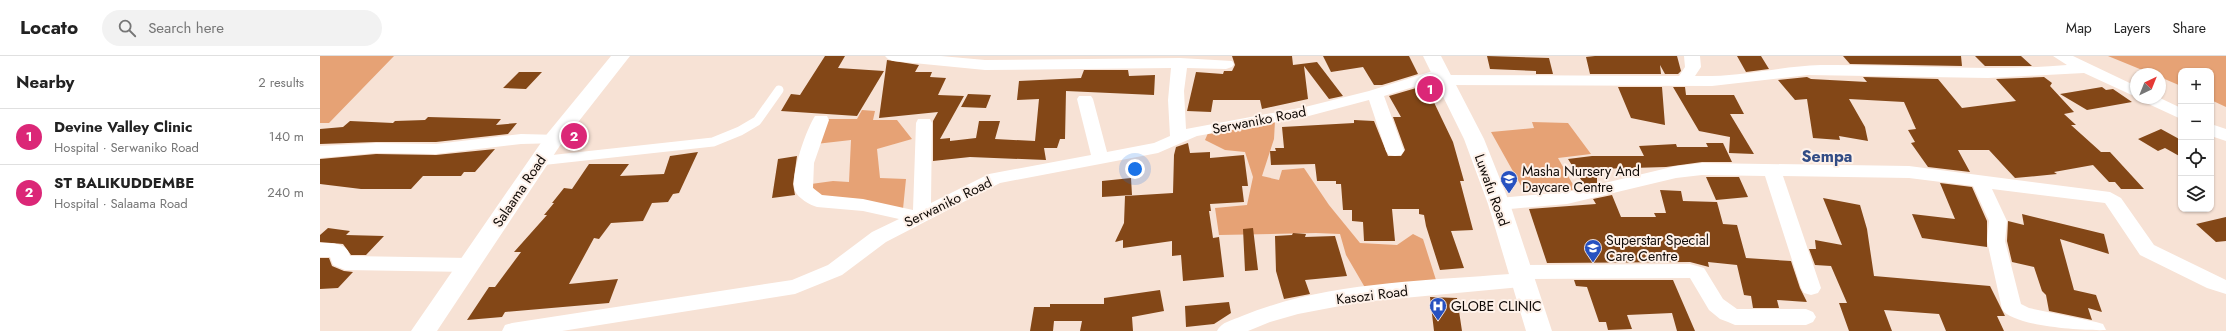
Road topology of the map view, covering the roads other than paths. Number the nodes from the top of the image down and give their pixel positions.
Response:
1 (621, 56) edge
2 (893, 56) edge
3 (1692, 56) edge
4 (2061, 56) edge
5 (1180, 63) junction
6 (1226, 64) dead end
7 (2087, 68) junction
8 (1438, 70) edge
9 (1685, 79) junction
10 (2130, 89) edge
11 (779, 90) dead end
12 (1375, 94) junction
13 (1086, 99) dead end
14 (2160, 104) edge
15 (2178, 113) edge
16 (821, 120) dead end
17 (924, 123) dead end
18 (2214, 130) edge
19 (2226, 136) edge
20 (1179, 138) junction
21 (554, 139) junction
22 (1395, 151) dead end
23 (320, 152) edge
24 (1100, 157) junction
25 (539, 160) junction
26 (1772, 170) junction
27 (1979, 180) junction
28 (1499, 204) junction
29 (919, 216) junction
30 (320, 250) edge
31 (468, 265) junction
32 (1520, 276) junction
33 (2226, 287) edge
34 (1811, 288) dead end
35 (1806, 317) dead end
36 (2096, 330) edge
37 (424, 331) edge
38 (512, 331) edge
39 (1227, 331) edge
40 (1539, 331) edge

1 - 21 main road, Salaama Road
2 - 5 street
3 - 9 street
4 - 7 street
5 - 6 street
5 - 20 street
7 - 9 street, Serwaniko Road
7 - 10 street
8 - 9 street, Serwaniko Road
8 - 12 street, Serwaniko Road
8 - 28 main road, Luwafu Road
11 - 25 lane
12 - 20 street, Serwaniko Road
12 - 22 street
13 - 24 street
14 - 15 street
16 - 29 street
17 - 29 street
18 - 19 street
20 - 24 street, Serwaniko Road
21 - 23 street
21 - 25 main road, Salaama Road
24 - 29 street, Serwaniko Road
25 - 31 main road, Salaama Road
26 - 27 street
26 - 28 street
26 - 34 street
27 - 33 street
27 - 36 street
28 - 32 main road, Luwafu Road
29 - 38 street, Serwaniko Road
30 - 31 street
31 - 37 main road, Salaama Road
32 - 35 street, Kasozi Road
32 - 39 street, Kasozi Road
32 - 40 main road, Luwafu Road

